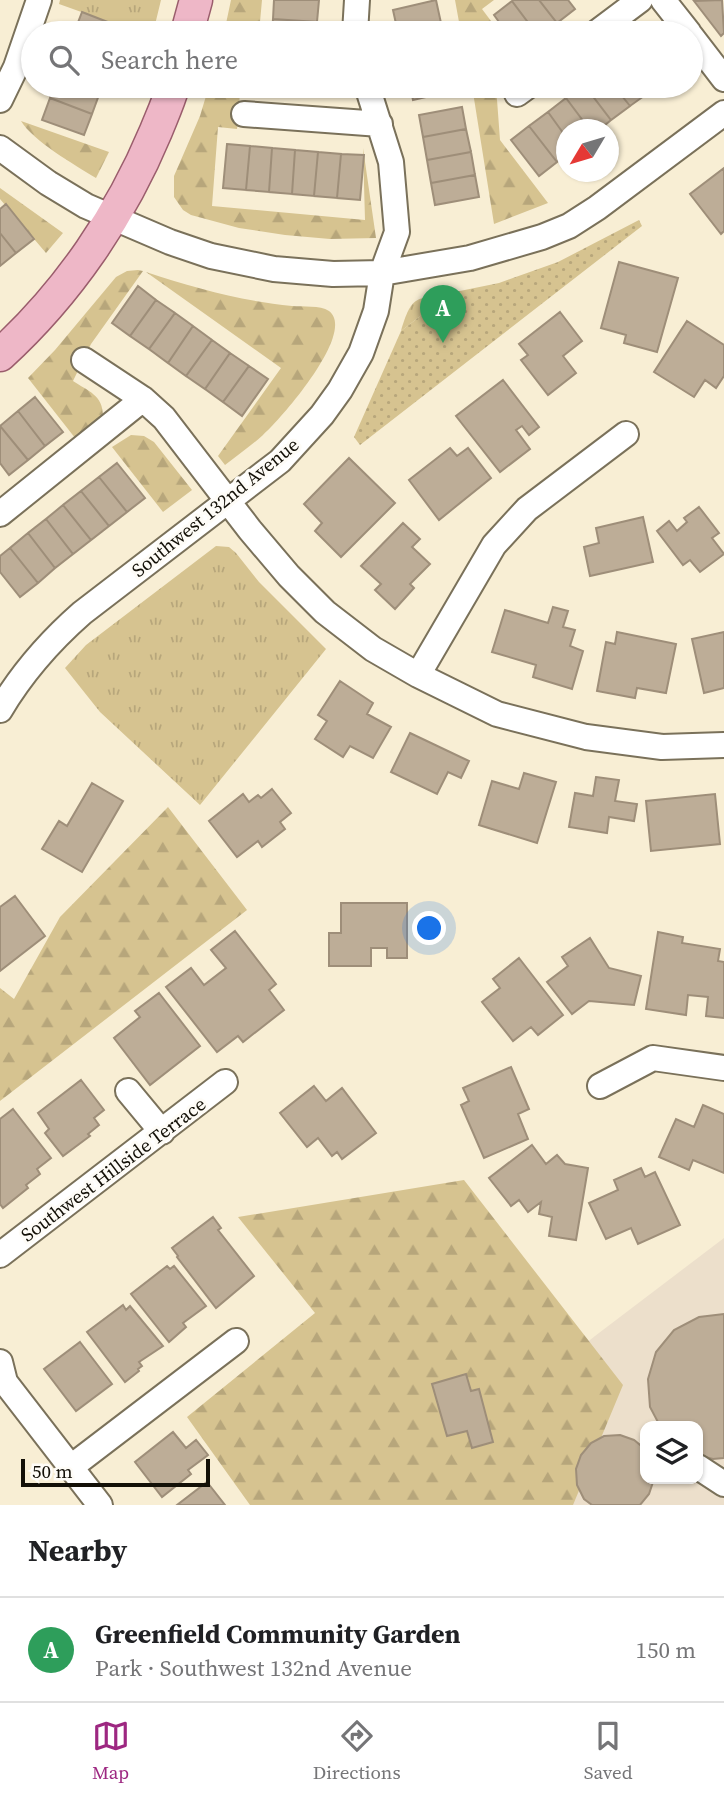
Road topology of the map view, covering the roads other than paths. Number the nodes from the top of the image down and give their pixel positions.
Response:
1 (39, 0) edge
2 (196, 0) edge
3 (358, 0) edge
4 (640, 0) edge
5 (663, 0) edge
6 (32, 21) edge
7 (190, 21) edge
8 (356, 21) edge
9 (612, 21) edge
10 (679, 21) edge
11 (21, 52) edge
12 (703, 52) edge
13 (724, 79) edge
14 (168, 98) edge
15 (371, 98) edge
16 (0, 100) edge
17 (724, 113) edge
18 (244, 114) dead end
19 (380, 124) junction
20 (0, 148) edge
21 (113, 217) junction
22 (382, 273) junction
23 (0, 355) edge
24 (84, 360) dead end
25 (143, 399) junction
26 (626, 434) dead end
27 (228, 501) junction
28 (0, 513) edge
29 (418, 675) junction
30 (0, 710) edge
31 (724, 745) edge
32 (724, 1068) edge
33 (225, 1082) dead end
34 (600, 1086) dead end
35 (128, 1091) dead end
36 (162, 1132) junction
37 (0, 1255) edge
38 (236, 1341) dead end
39 (0, 1362) edge
40 (71, 1467) junction
41 (703, 1470) edge
42 (724, 1484) edge
43 (100, 1505) edge

1 - 6 street
2 - 7 main road
3 - 8 street
4 - 9 street
5 - 10 street
11 - 16 street
12 - 13 street
14 - 21 main road
15 - 19 street, Southwest 132nd Avenue
17 - 22 street
18 - 19 street
19 - 22 street, Southwest 132nd Avenue
20 - 21 street
21 - 22 street
21 - 23 main road
22 - 27 street, Southwest 132nd Avenue
24 - 25 street
25 - 27 street
25 - 28 street
26 - 29 street
27 - 29 street
27 - 30 street, Southwest 132nd Avenue
29 - 31 street
32 - 34 street
33 - 36 street, Southwest Hillside Terrace
35 - 36 street
36 - 37 street, Southwest Hillside Terrace
38 - 40 street
39 - 40 street
40 - 43 street
41 - 42 street

